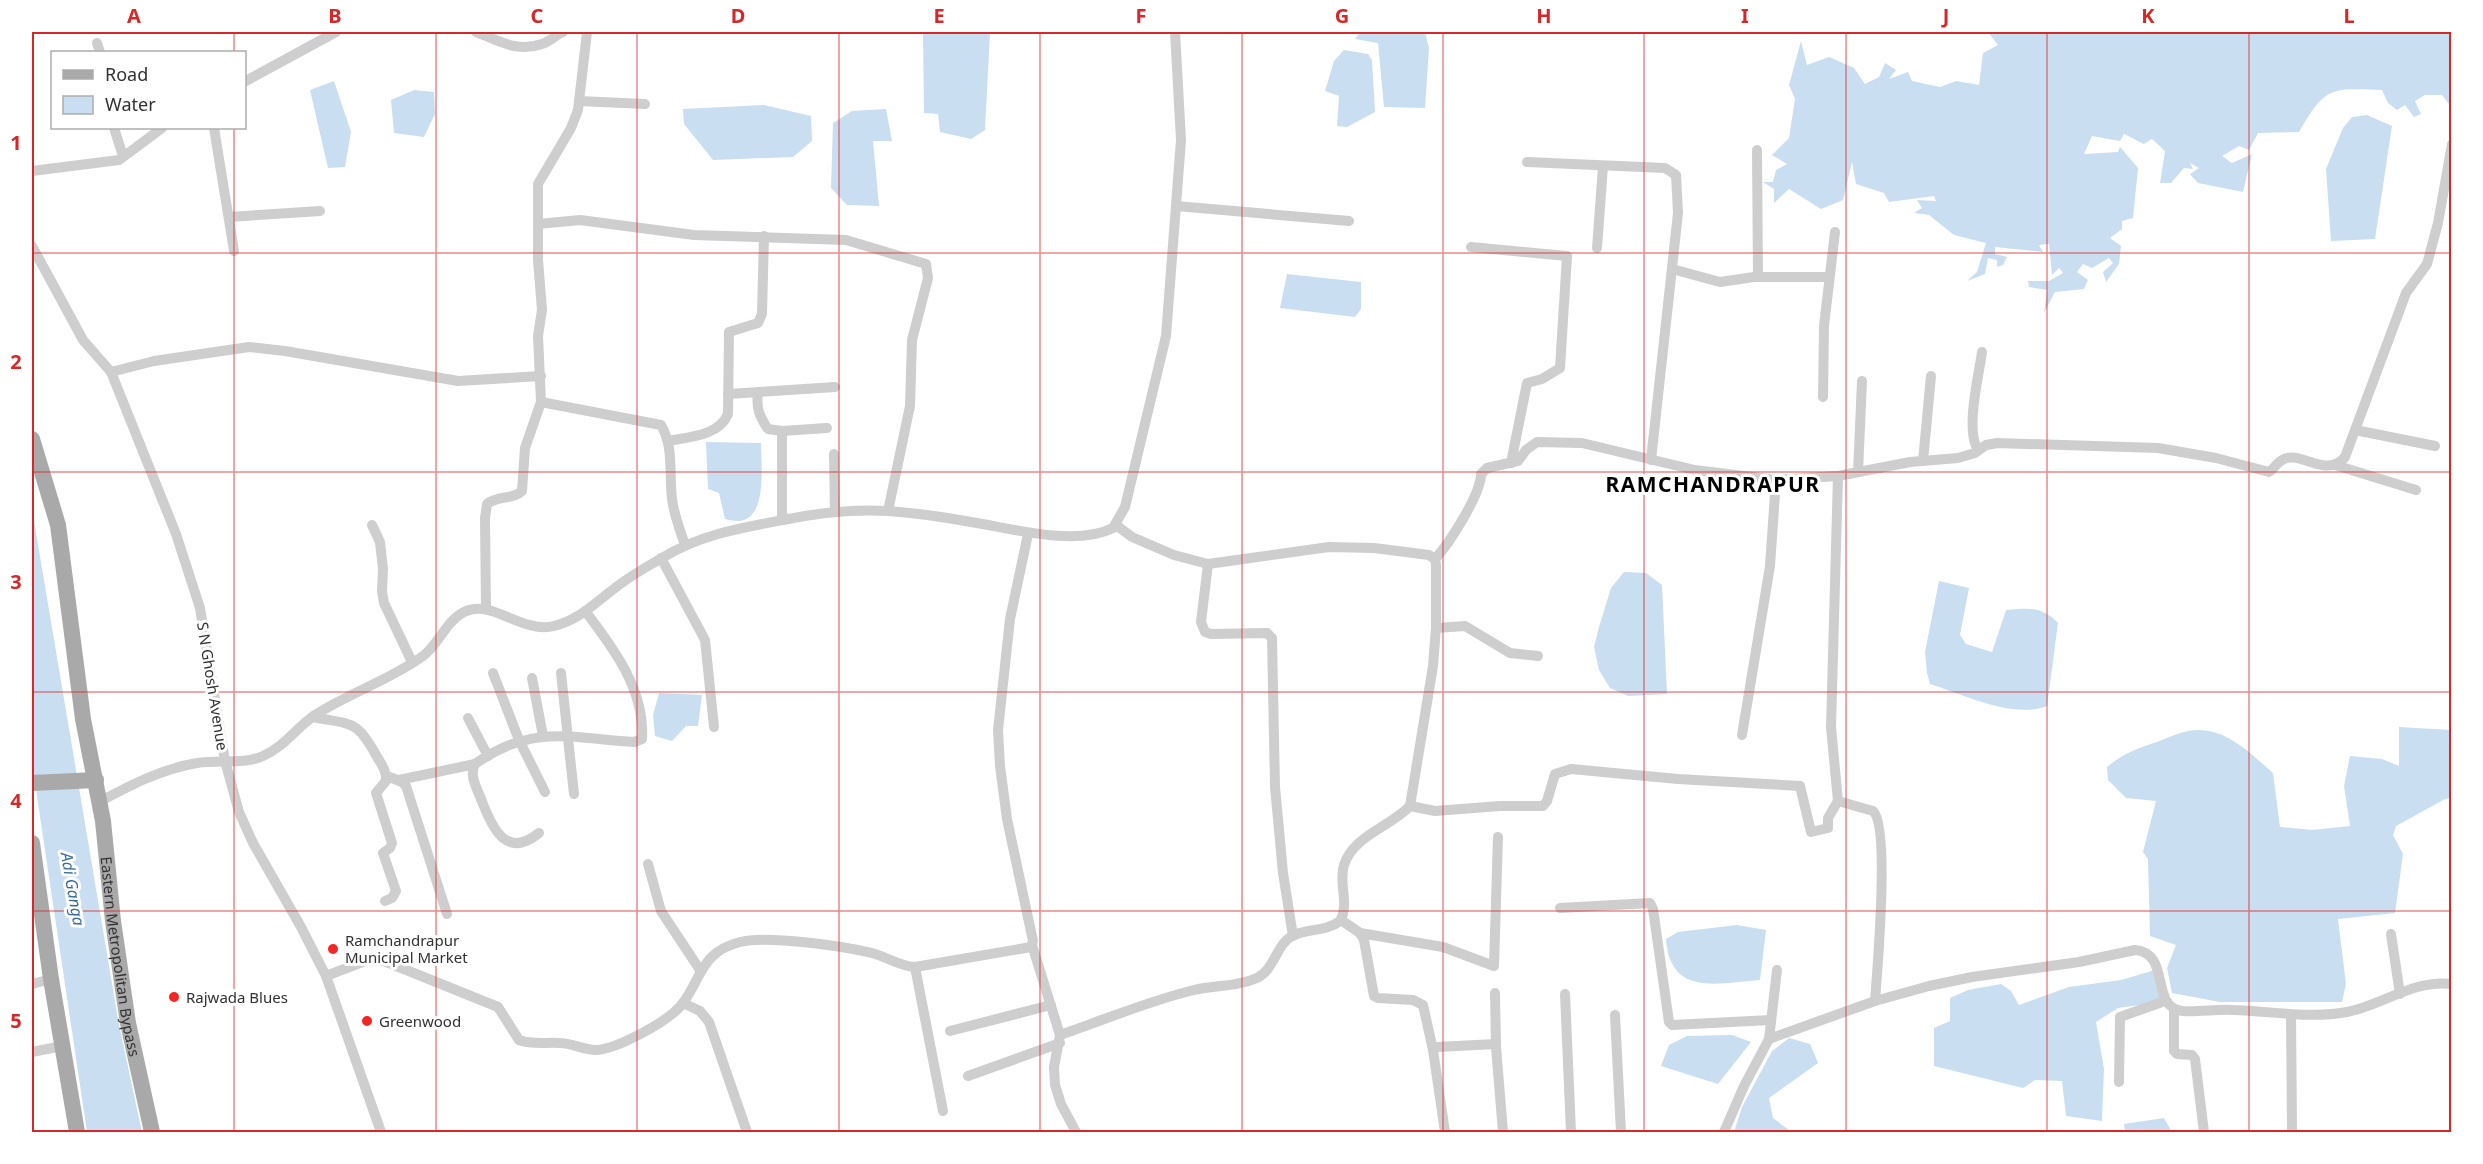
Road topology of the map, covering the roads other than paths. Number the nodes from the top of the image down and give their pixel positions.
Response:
1 (336, 32) edge
2 (476, 32) edge
3 (563, 32) edge
4 (587, 32) edge
5 (1175, 32) edge
6 (246, 81) edge
7 (579, 101) junction
8 (645, 104) dead end
9 (114, 129) edge
10 (161, 129) edge
11 (214, 129) edge
12 (2451, 144) edge
13 (1757, 150) dead end
14 (123, 156) junction
15 (1527, 162) dead end
16 (1603, 166) junction
17 (32, 171) edge
18 (1176, 206) junction
19 (320, 211) dead end
20 (229, 217) junction
21 (1349, 221) dead end
22 (538, 224) junction
23 (1835, 232) dead end
24 (764, 236) junction
25 (32, 246) edge
26 (1471, 247) dead end
27 (1597, 248) dead end
28 (234, 251) dead end
29 (1672, 269) junction
30 (1758, 277) junction
31 (1829, 277) junction
32 (1982, 352) dead end
33 (111, 372) junction
34 (541, 376) junction
35 (1931, 376) dead end
36 (1862, 381) dead end
37 (835, 387) dead end
38 (758, 392) junction
39 (728, 394) junction
40 (1823, 397) dead end
41 (541, 402) junction
42 (827, 428) dead end
43 (2355, 430) junction
44 (782, 431) junction
45 (32, 439) edge
46 (668, 441) junction
47 (2435, 446) dead end
48 (1978, 450) junction
49 (834, 454) dead end
50 (1651, 460) junction
51 (1923, 460) junction
52 (1511, 463) junction
53 (2335, 465) junction
54 (1858, 472) junction
55 (1838, 476) junction
56 (1776, 480) junction
57 (2416, 490) dead end
58 (888, 511) junction
59 (835, 512) junction
60 (783, 520) junction
61 (372, 525) dead end
62 (1116, 525) junction
63 (1028, 534) junction
64 (685, 545) junction
65 (661, 558) junction
66 (1435, 559) junction
67 (1208, 564) junction
68 (486, 609) junction
69 (586, 612) junction
70 (1437, 628) junction
71 (1538, 656) dead end
72 (412, 662) junction
73 (494, 673) dead end
74 (561, 673) dead end
75 (532, 678) dead end
76 (313, 717) junction
77 (468, 718) dead end
78 (714, 727) dead end
79 (1742, 735) dead end
80 (543, 736) junction
81 (567, 737) junction
82 (519, 740) junction
83 (488, 756) junction
84 (225, 761) junction
85 (475, 764) junction
86 (387, 776) junction
87 (96, 780) junction
88 (399, 780) junction
89 (32, 783) edge
90 (545, 792) dead end
91 (574, 794) dead end
92 (1838, 801) junction
93 (99, 802) junction
94 (1410, 807) junction
95 (539, 832) dead end
96 (1498, 837) dead end
97 (32, 843) edge
98 (648, 864) dead end
99 (385, 901) dead end
100 (1560, 908) dead end
101 (447, 914) dead end
102 (1341, 920) junction
103 (1360, 933) junction
104 (2391, 934) dead end
105 (1293, 936) junction
106 (1032, 945) junction
107 (915, 967) junction
108 (700, 970) junction
109 (1778, 970) dead end
110 (326, 976) junction
111 (51, 979) junction
112 (32, 984) edge
113 (2451, 984) edge
114 (1495, 993) dead end
115 (1566, 994) dead end
116 (2400, 994) junction
117 (1875, 1001) junction
118 (2165, 1001) junction
119 (683, 1003) junction
120 (1051, 1005) junction
121 (2174, 1009) junction
122 (1616, 1015) dead end
123 (2290, 1015) junction
124 (1771, 1020) junction
125 (950, 1031) dead end
126 (1060, 1039) junction
127 (1769, 1039) junction
128 (1496, 1044) junction
129 (62, 1046) junction
130 (1433, 1050) junction
131 (32, 1052) edge
132 (968, 1076) dead end
133 (2119, 1082) dead end
134 (943, 1111) dead end
135 (77, 1132) edge
136 (152, 1132) edge
137 (381, 1132) edge
138 (747, 1132) edge
139 (1076, 1132) edge
140 (1445, 1132) edge
141 (1503, 1132) edge
142 (1571, 1132) edge
143 (1621, 1132) edge
144 (1724, 1132) edge
145 (2204, 1132) edge
146 (2292, 1132) edge

1 - 6 street
2 - 3 street
4 - 7 street
5 - 18 street
7 - 8 street
7 - 22 street
9 - 14 street
10 - 14 street
11 - 20 street
12 - 43 street
13 - 30 street
14 - 17 street
15 - 16 street
16 - 27 street
16 - 29 street
18 - 21 street
18 - 62 street
19 - 20 street
20 - 28 street
22 - 24 street
22 - 34 street
23 - 31 street
24 - 39 street
24 - 58 street
25 - 33 street, S N Ghosh Avenue
26 - 52 street
29 - 30 street
29 - 50 street
30 - 31 street
31 - 40 street
32 - 48 street
33 - 34 street
33 - 84 street, S N Ghosh Avenue
34 - 41 street
35 - 51 street
36 - 54 street
37 - 38 street
38 - 39 street
38 - 44 street
39 - 46 street
41 - 46 street
41 - 68 street
42 - 44 street
43 - 47 street
43 - 53 street
44 - 60 street
45 - 87 main road, Eastern Metropolitan Bypass
46 - 64 street
48 - 51 street
48 - 53 street
49 - 59 street
50 - 52 street
50 - 56 street
51 - 54 street
52 - 66 street
53 - 57 street
54 - 55 street
55 - 56 street
55 - 92 street
56 - 79 street
58 - 59 street
58 - 63 street
59 - 60 street
60 - 64 street
61 - 72 street
62 - 63 street
62 - 67 street
63 - 106 street
64 - 65 street
65 - 69 street
65 - 78 street
66 - 67 street
66 - 70 street
67 - 105 street
68 - 69 street
68 - 72 street
69 - 81 street
70 - 71 street
70 - 94 street
72 - 76 street
73 - 82 street
74 - 81 street
75 - 80 street
76 - 84 street
76 - 86 street
77 - 83 street
80 - 81 street
80 - 82 street
81 - 91 street
82 - 83 street
82 - 90 street
83 - 85 street
84 - 93 street
84 - 110 street, S N Ghosh Avenue
85 - 88 street
85 - 95 street
86 - 88 street
86 - 99 street
87 - 89 main road
87 - 93 main road, Eastern Metropolitan Bypass
88 - 101 street
92 - 94 street
92 - 117 street
93 - 136 main road, Eastern Metropolitan Bypass
94 - 102 street
96 - 103 street
97 - 111 main road
98 - 108 street
100 - 124 street
102 - 103 street
102 - 105 street
103 - 130 street
104 - 116 street
105 - 126 street
106 - 107 street
106 - 120 street
107 - 108 street
107 - 134 street
108 - 119 street
109 - 124 street
110 - 119 street
110 - 137 street, S N Ghosh Avenue
111 - 112 street
111 - 129 main road
113 - 116 street
114 - 128 street
115 - 142 street
116 - 123 street
117 - 118 street
117 - 127 street
118 - 121 street
118 - 133 street
119 - 138 street
120 - 125 street
120 - 126 street
121 - 123 street
121 - 145 street
122 - 143 street
123 - 146 street
124 - 127 street
126 - 132 street
126 - 139 street
127 - 144 street
128 - 130 street
128 - 141 street
129 - 131 street
129 - 135 main road
130 - 140 street

